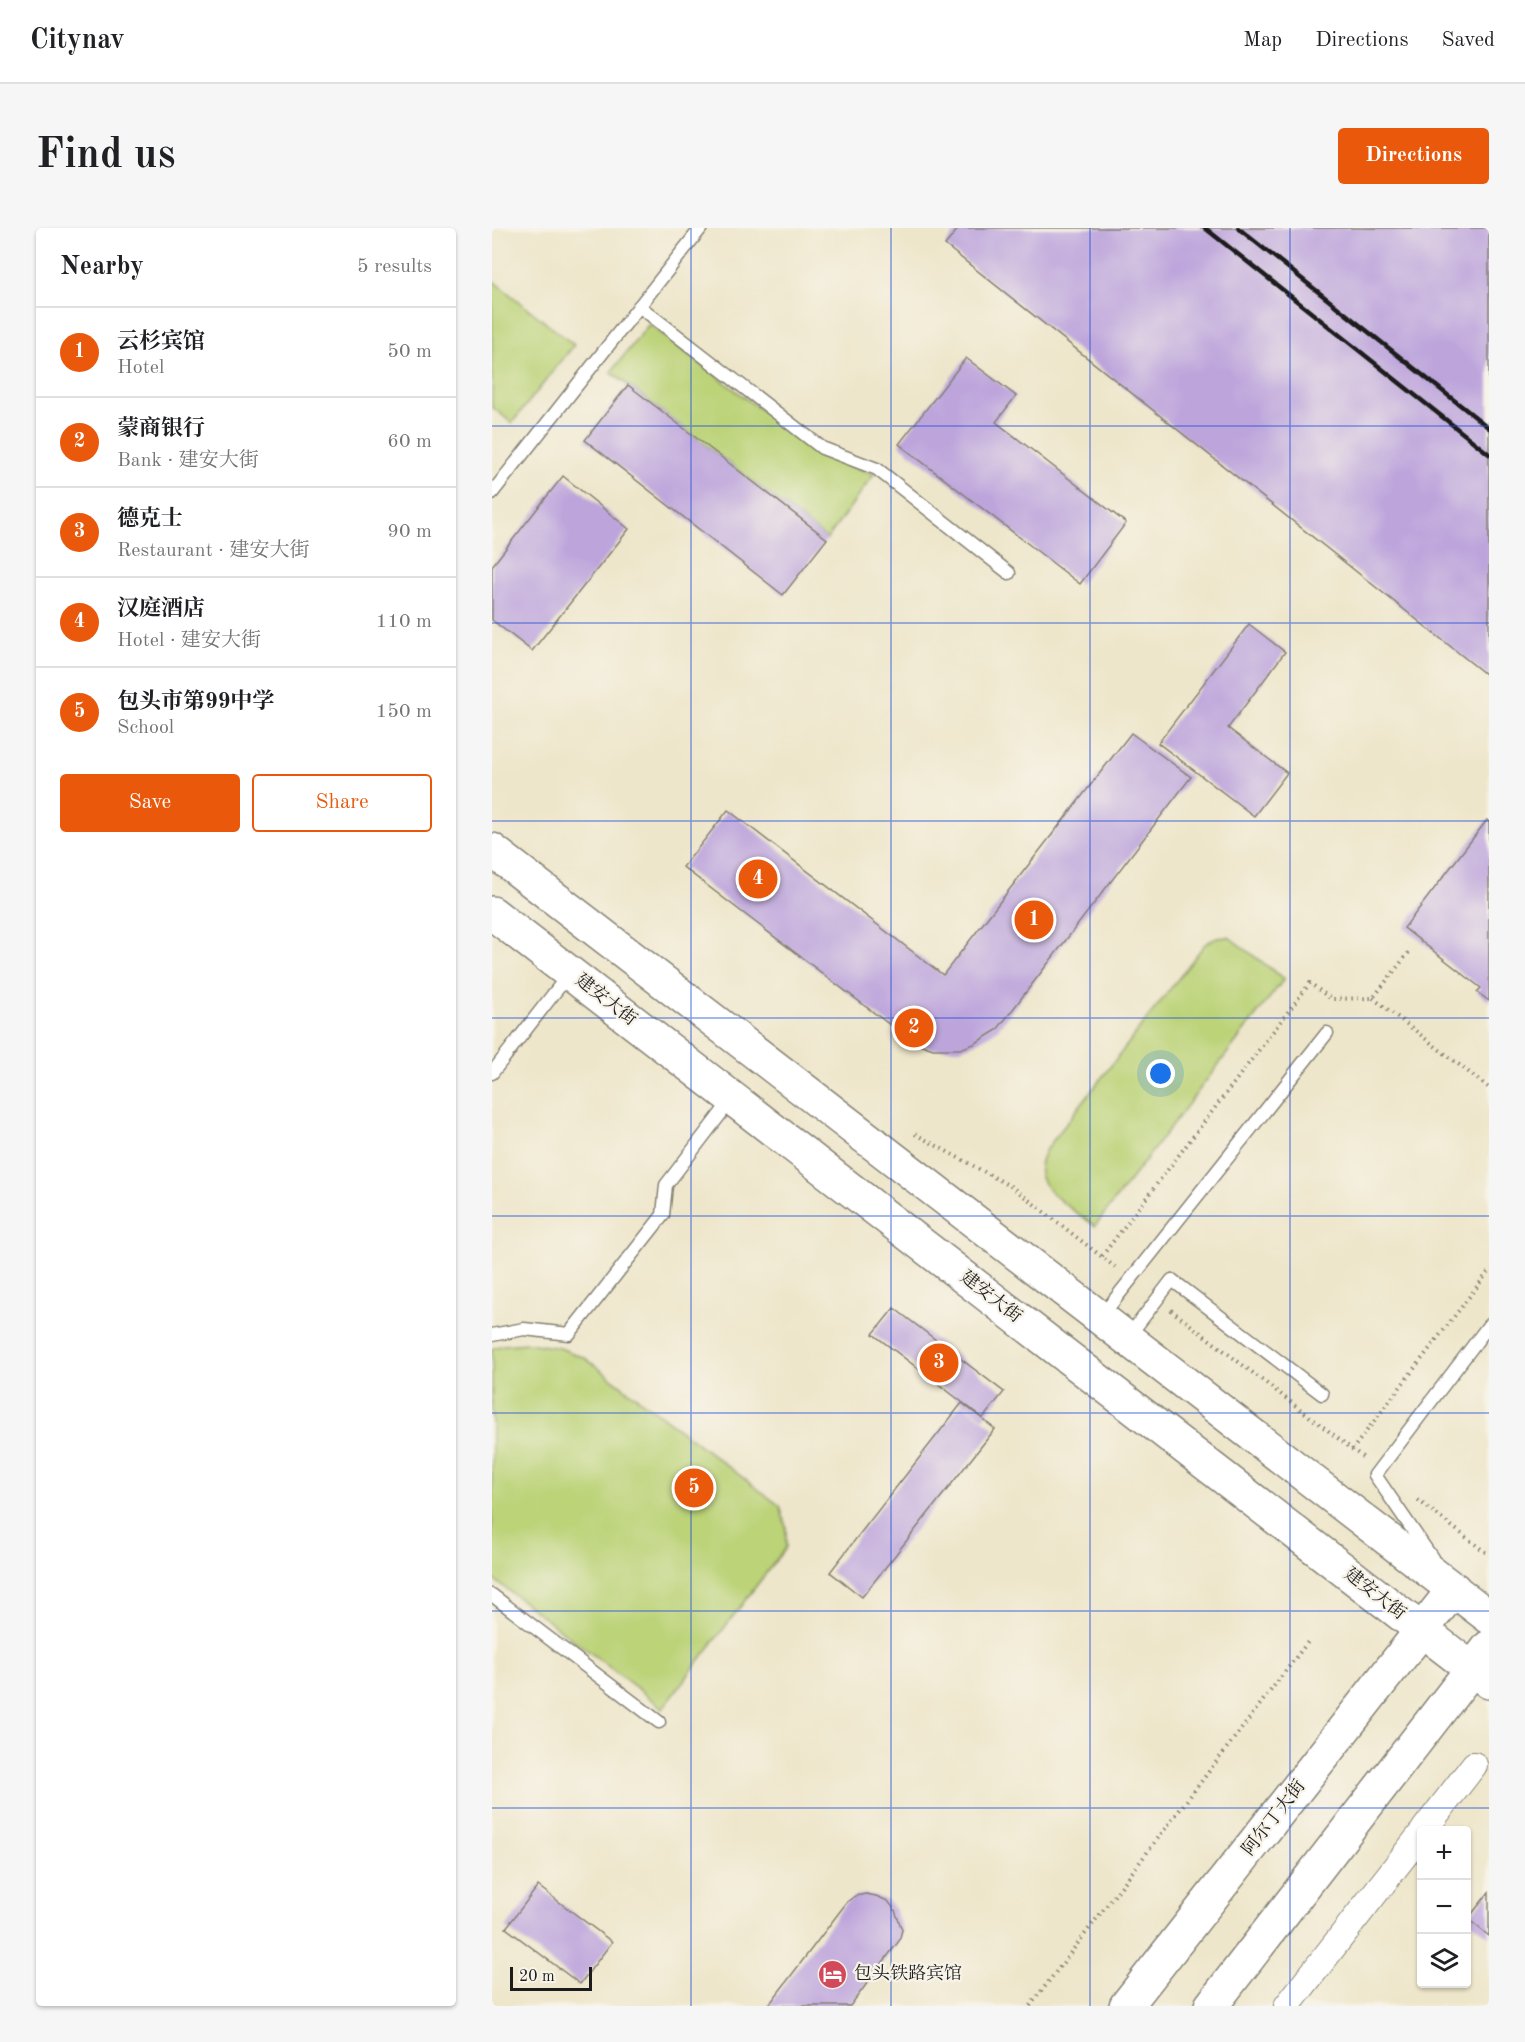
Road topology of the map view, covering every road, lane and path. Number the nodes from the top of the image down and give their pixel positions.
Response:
1 (701, 228) edge
2 (639, 306) junction
3 (492, 493) edge
4 (1009, 573) dead end
5 (492, 850) edge
6 (492, 913) edge
7 (1410, 951) dead end
8 (570, 973) junction
9 (1373, 998) junction
10 (1327, 1033) dead end
11 (492, 1073) edge
12 (1489, 1088) edge
13 (733, 1098) junction
14 (906, 1128) dead end
15 (1102, 1257) junction
16 (1489, 1271) edge
17 (1131, 1279) junction
18 (1157, 1299) junction
19 (1100, 1318) junction
20 (1489, 1324) edge
21 (492, 1335) edge
22 (1127, 1338) junction
23 (1322, 1394) dead end
24 (1352, 1450) junction
25 (1379, 1470) junction
26 (1415, 1498) dead end
27 (1489, 1555) edge
28 (1454, 1589) junction
29 (492, 1595) edge
30 (1489, 1617) edge
31 (1422, 1630) junction
32 (1310, 1640) dead end
33 (1483, 1666) edge
34 (659, 1722) dead end
35 (1474, 1765) dead end
36 (1428, 1826) edge
37 (1417, 1840) edge
38 (1030, 2006) edge
39 (1126, 2006) edge
40 (1211, 2006) edge
41 (1287, 2006) edge

1 - 2 lane
2 - 3 lane
2 - 4 lane
5 - 19 main road
6 - 8 main road, 建安大街
7 - 9 path
8 - 11 lane
8 - 13 main road, 建安大街
9 - 12 path
9 - 15 path
10 - 17 lane
13 - 21 lane
13 - 31 main road, 建安大街
14 - 15 path
15 - 17 path
16 - 24 path
17 - 19 lane
18 - 22 lane
18 - 23 lane
18 - 24 path
19 - 22 main road
20 - 25 lane
22 - 28 main road
24 - 25 path
25 - 28 lane
26 - 27 path
28 - 30 main road
28 - 31 main road, 阿尔丁大街
29 - 34 lane
31 - 33 main road, 建安大街
31 - 39 main road, 阿尔丁大街
32 - 38 path
33 - 40 main road
35 - 36 street
37 - 41 street

